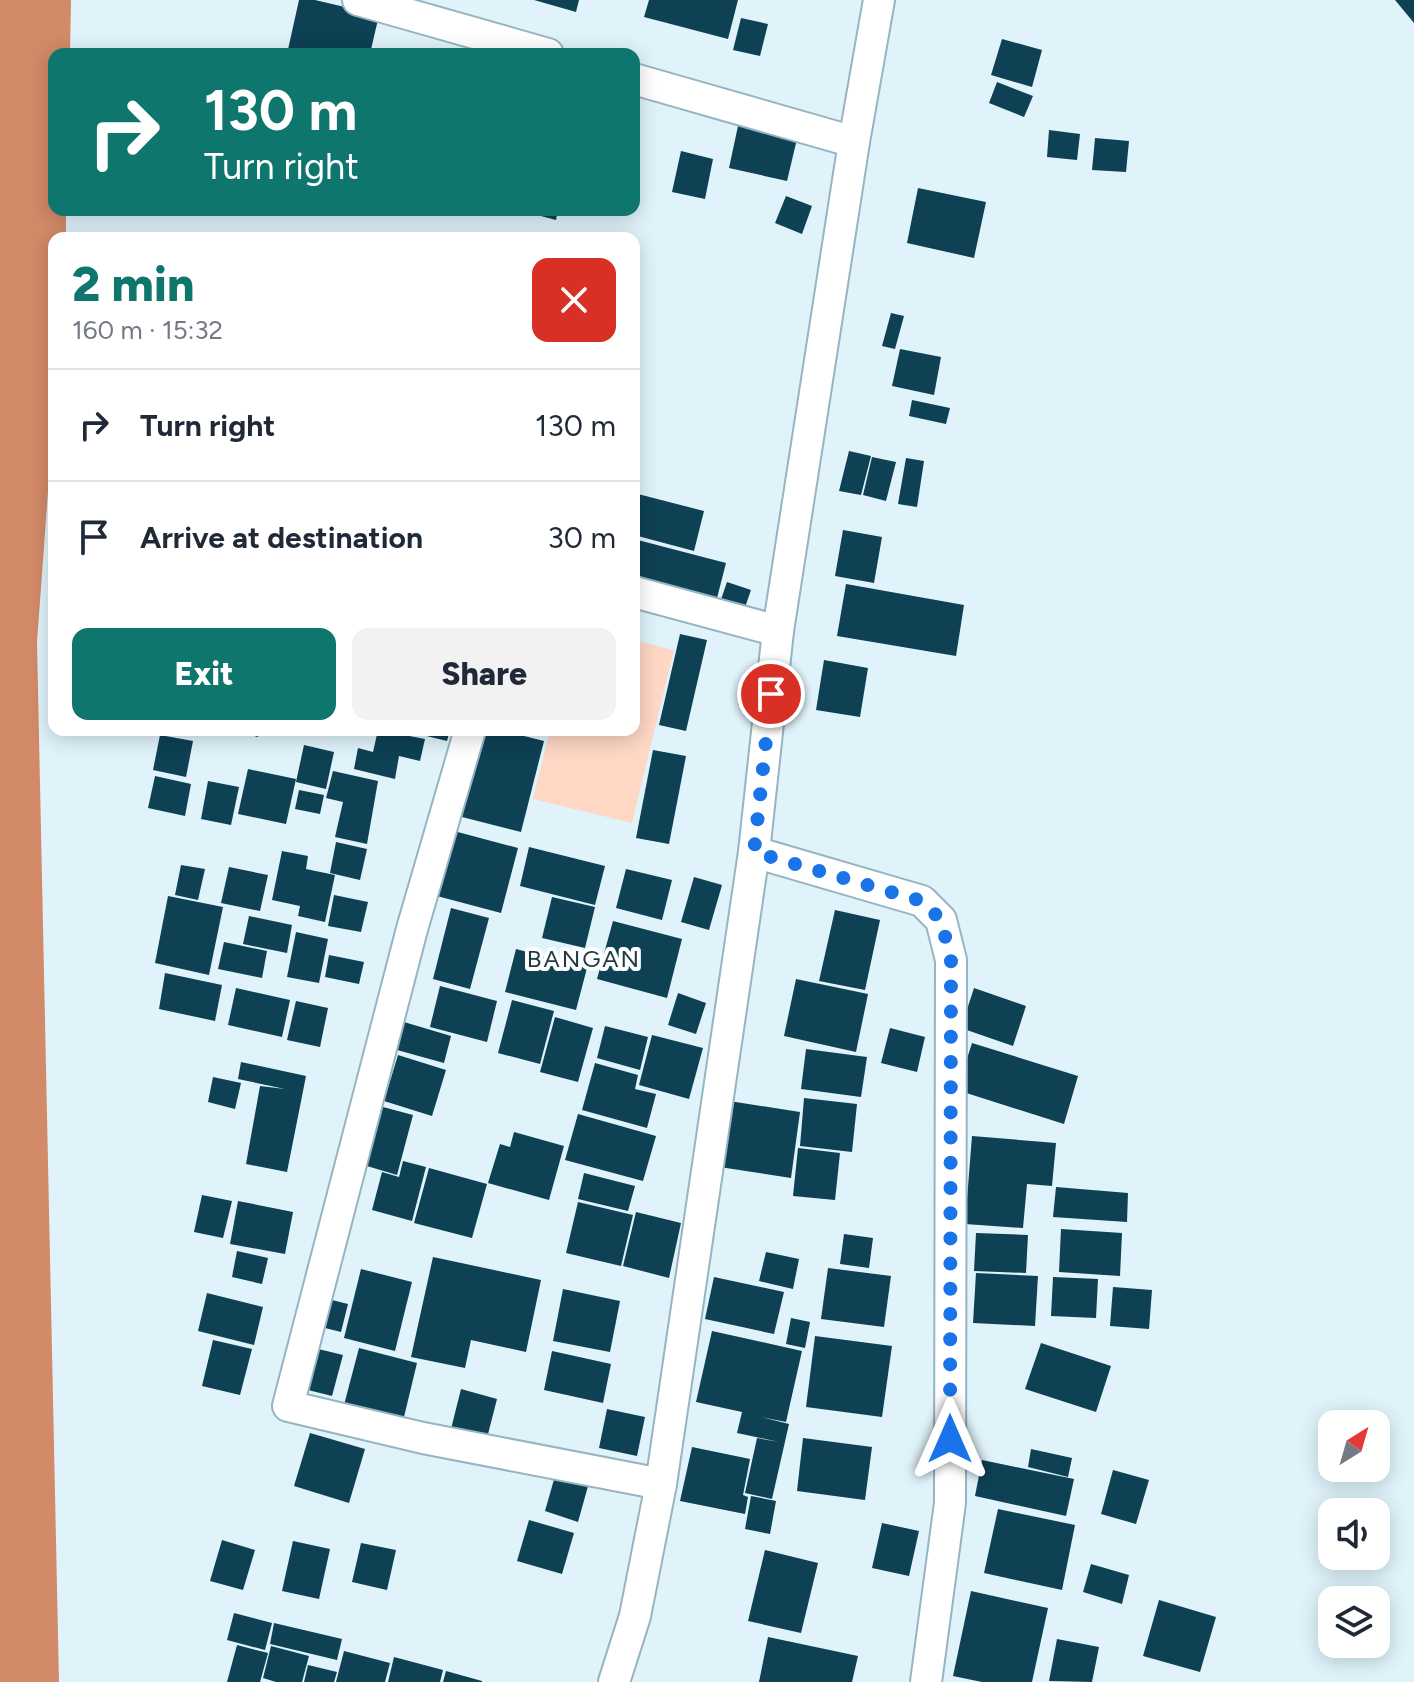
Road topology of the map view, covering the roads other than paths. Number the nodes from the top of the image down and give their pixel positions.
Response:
1 (358, 0) edge
2 (879, 0) edge
3 (527, 48) edge
4 (640, 81) edge
5 (854, 142) junction
6 (640, 594) edge
7 (778, 631) junction
8 (468, 736) edge
9 (754, 852) junction
10 (661, 1484) junction
11 (614, 1682) edge
12 (926, 1682) edge

1 - 3 street
2 - 5 street
4 - 5 street
5 - 7 street
6 - 7 street
7 - 9 street
8 - 10 street
9 - 10 street
9 - 12 street
10 - 11 street

